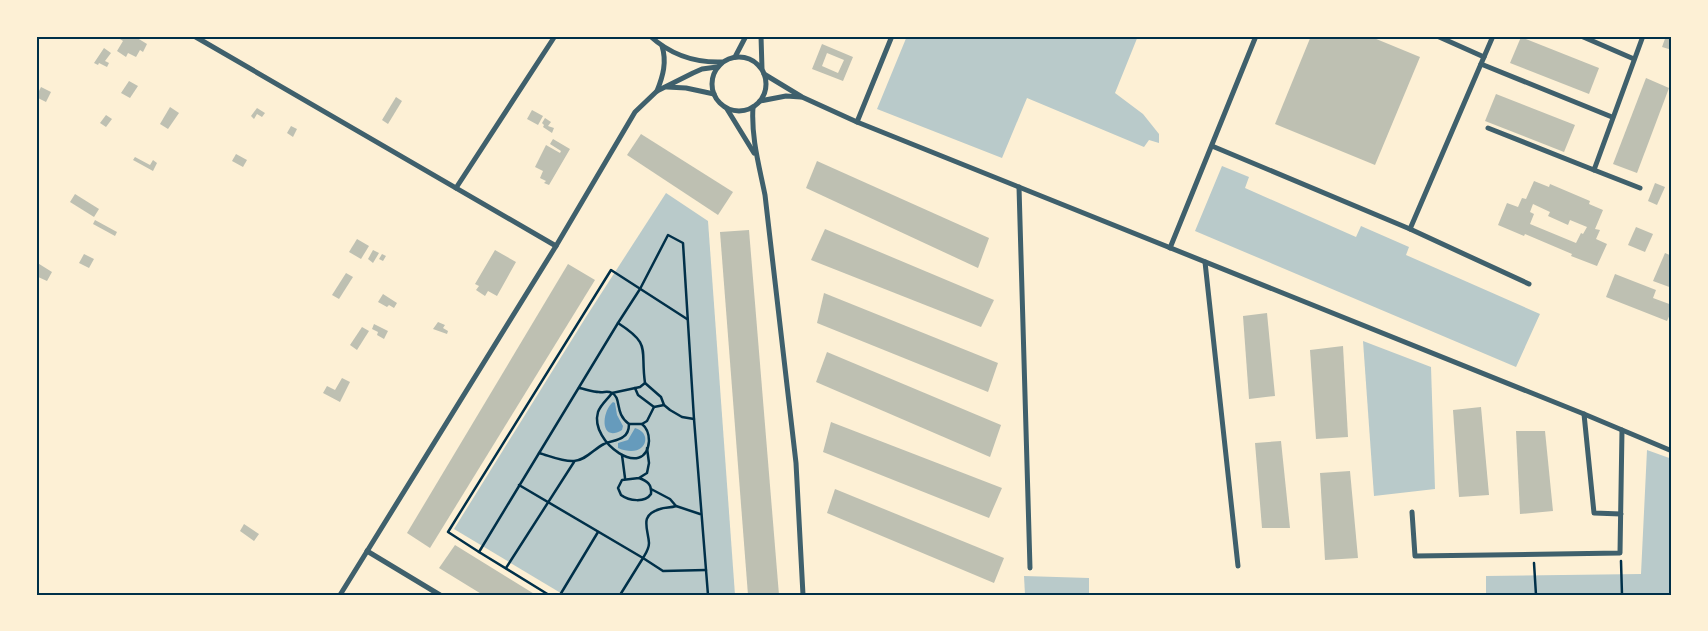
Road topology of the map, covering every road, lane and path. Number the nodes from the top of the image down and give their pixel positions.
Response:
1 (194, 36) edge
2 (555, 36) edge
3 (650, 36) edge
4 (746, 36) edge
5 (761, 36) edge
6 (892, 36) edge
7 (1256, 36) edge
8 (1437, 36) edge
9 (1494, 36) edge
10 (1581, 36) edge
11 (1643, 36) edge
12 (662, 46) junction
13 (735, 56) junction
14 (1484, 57) junction
15 (1634, 59) junction
16 (722, 62) junction
17 (1481, 64) junction
18 (717, 67) junction
19 (763, 72) junction
20 (666, 87) junction
21 (657, 91) junction
22 (714, 94) junction
23 (802, 97) junction
24 (760, 100) junction
25 (753, 107) junction
26 (727, 108) junction
27 (1612, 117) junction
28 (857, 122) junction
29 (1488, 128) dead end
30 (1212, 146) junction
31 (756, 158) junction
32 (1594, 170) junction
33 (1019, 187) junction
34 (456, 188) junction
35 (1640, 188) dead end
36 (1410, 229) junction
37 (556, 246) junction
38 (1170, 248) junction
39 (1205, 262) junction
40 (1529, 284) dead end
41 (640, 289) junction
42 (687, 319) junction
43 (618, 323) junction
44 (645, 383) junction
45 (578, 388) junction
46 (635, 388) junction
47 (612, 393) junction
48 (664, 405) junction
49 (654, 407) junction
50 (1584, 414) junction
51 (694, 419) junction
52 (629, 424) junction
53 (642, 424) junction
54 (1622, 430) junction
55 (606, 443) junction
56 (647, 448) junction
57 (1672, 451) edge
58 (539, 452) junction
59 (622, 455) junction
60 (574, 462) junction
61 (639, 478) junction
62 (625, 479) junction
63 (519, 485) junction
64 (652, 489) junction
65 (548, 502) junction
66 (676, 506) junction
67 (1412, 512) dead end
68 (701, 514) junction
69 (1621, 514) junction
70 (598, 532) junction
71 (367, 551) junction
72 (479, 552) junction
73 (1620, 553) junction
74 (1533, 554) junction
75 (643, 558) junction
76 (1238, 566) dead end
77 (506, 568) junction
78 (1030, 568) dead end
79 (706, 570) junction
80 (340, 595) edge
81 (440, 595) edge
82 (549, 595) edge
83 (560, 595) edge
84 (620, 595) edge
85 (708, 595) edge
86 (803, 595) edge
87 (1536, 595) edge
88 (1622, 595) edge

1 - 34 street
2 - 34 street
3 - 12 street
4 - 13 street
5 - 19 street
6 - 28 street
7 - 30 street
8 - 14 street
9 - 14 street
10 - 15 street
11 - 15 street
12 - 16 street
12 - 21 street
13 - 16 street
13 - 19 street
14 - 17 street
15 - 27 street
16 - 18 street
17 - 27 street
17 - 36 street
18 - 20 street
18 - 22 street
19 - 23 street
19 - 24 street
20 - 21 street
20 - 22 street
21 - 37 street
22 - 26 street
23 - 24 street
23 - 28 street
24 - 25 street
25 - 26 street
25 - 31 street
26 - 31 street
27 - 32 street
28 - 33 street
29 - 32 street
30 - 36 street
30 - 38 street
31 - 86 street
32 - 35 street
33 - 38 street
33 - 78 street
34 - 37 street
36 - 40 street
37 - 71 street
38 - 39 street
39 - 50 street
39 - 76 street
41 - 42 path
41 - 42 path
41 - 43 path
41 - 72 path
42 - 51 path
43 - 44 path
43 - 45 path
44 - 46 path
44 - 48 path
45 - 47 path
45 - 58 path
46 - 47 path
46 - 49 path
47 - 52 path
47 - 55 path
48 - 49 path
48 - 51 path
49 - 53 path
50 - 54 street
50 - 69 street
51 - 68 path
52 - 53 path
52 - 55 path
53 - 56 path
54 - 57 street
54 - 69 street
55 - 59 path
55 - 60 path
56 - 59 path
56 - 61 path
58 - 60 path
58 - 63 path
59 - 62 path
60 - 65 path
61 - 62 path
61 - 64 path
62 - 64 path
63 - 65 path
63 - 72 path
64 - 66 path
65 - 70 path
65 - 77 path
66 - 68 path
66 - 75 path
67 - 74 street
68 - 79 path
69 - 73 street
70 - 75 path
70 - 83 path
71 - 80 street
71 - 81 street
72 - 77 path
73 - 74 street
73 - 88 path
74 - 87 path
75 - 79 path
75 - 84 path
77 - 82 path
79 - 85 path

